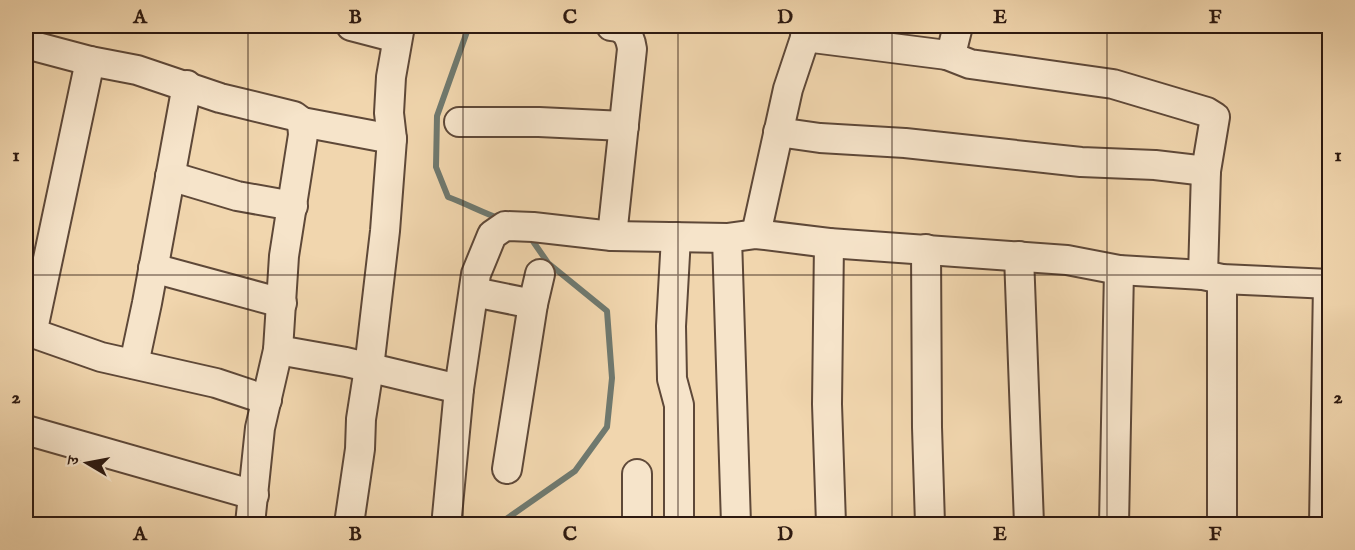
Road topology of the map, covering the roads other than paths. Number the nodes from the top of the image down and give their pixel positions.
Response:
1 (351, 26) edge
2 (611, 26) edge
3 (958, 26) edge
4 (807, 31) edge
5 (399, 32) edge
6 (883, 36) edge
7 (26, 44) edge
8 (947, 55) junction
9 (90, 61) junction
10 (187, 85) junction
11 (302, 122) junction
12 (459, 122) dead end
13 (624, 126) junction
14 (778, 132) junction
15 (392, 139) junction
16 (1206, 171) junction
17 (170, 176) junction
18 (293, 206) junction
19 (756, 234) junction
20 (612, 236) junction
21 (676, 237) junction
22 (727, 238) junction
23 (829, 243) junction
24 (926, 249) junction
25 (1019, 256) junction
26 (153, 268) junction
27 (1119, 270) junction
28 (540, 274) dead end
29 (1212, 277) junction
30 (1329, 284) edge
31 (474, 292) junction
32 (282, 303) junction
33 (533, 304) junction
34 (28, 326) edge
35 (278, 350) junction
36 (134, 364) junction
37 (369, 368) junction
38 (459, 389) junction
39 (267, 400) junction
40 (26, 430) edge
41 (507, 470) dead end
42 (637, 474) dead end
43 (254, 495) junction
44 (447, 516) dead end
45 (250, 525) edge
46 (349, 525) edge
47 (637, 525) edge
48 (679, 525) edge
49 (736, 525) edge
50 (831, 525) edge
51 (930, 525) edge
52 (1029, 525) edge
53 (1114, 525) edge
54 (1222, 525) edge
55 (1324, 525) edge

1 - 5 street
2 - 13 street
3 - 8 street
4 - 6 street
4 - 14 street
5 - 15 street
6 - 8 street
7 - 9 street
8 - 16 street
9 - 10 street
9 - 34 street
10 - 11 street
10 - 17 street
11 - 15 street
11 - 18 street
12 - 13 street
13 - 20 street
14 - 16 street
14 - 19 street
15 - 37 street
16 - 29 street
17 - 18 street
17 - 26 street
18 - 32 street
19 - 22 street
19 - 23 street
20 - 21 street
20 - 31 street
21 - 22 street
21 - 48 street
22 - 49 street
23 - 24 street
23 - 50 street
24 - 25 street
24 - 51 street
25 - 27 street
25 - 52 street
26 - 32 street
26 - 36 street
27 - 29 street
27 - 53 street
28 - 33 street
29 - 30 street
29 - 54 street
30 - 55 street
31 - 33 street
31 - 38 street
32 - 35 street
33 - 41 street
34 - 36 street
35 - 37 street
35 - 39 street
36 - 39 street
37 - 38 street
37 - 46 street
38 - 44 street
39 - 43 street
40 - 43 street
42 - 47 street
43 - 45 street

